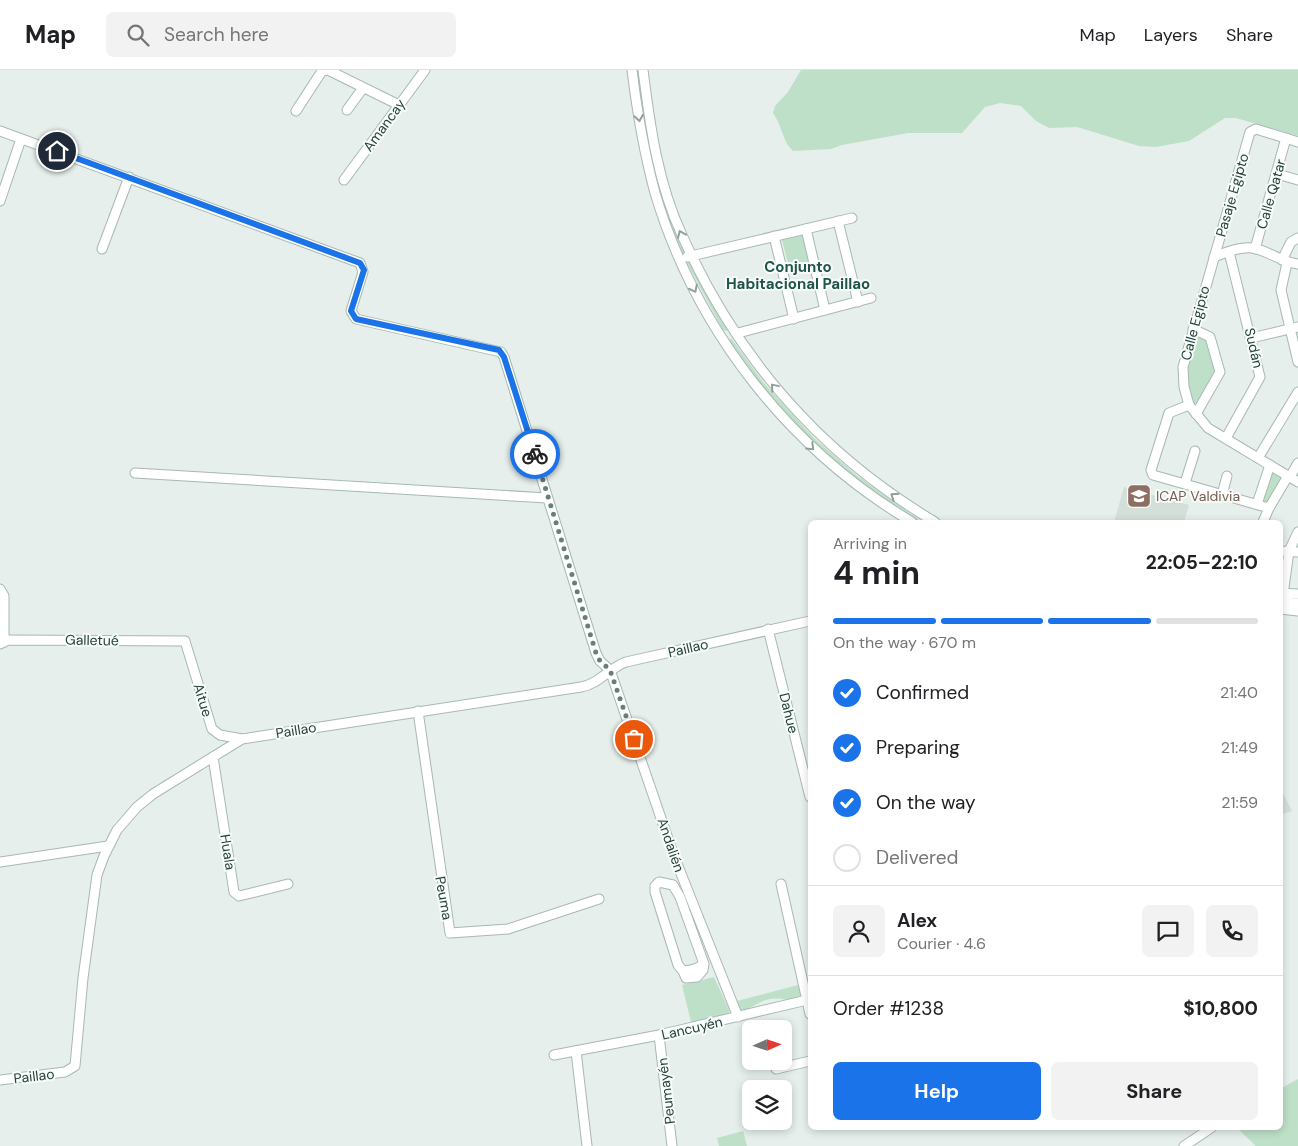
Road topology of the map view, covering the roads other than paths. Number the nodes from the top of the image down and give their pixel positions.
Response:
1 (328, 70) edge
2 (425, 70) edge
3 (632, 70) edge
4 (643, 70) edge
5 (363, 88) junction
6 (399, 105) junction
7 (348, 110) dead end
8 (296, 111) dead end
9 (0, 131) edge
10 (21, 138) junction
11 (1286, 138) junction
12 (1298, 142) edge
13 (1277, 174) junction
14 (129, 176) junction
15 (344, 180) dead end
16 (1298, 180) edge
17 (0, 201) edge
18 (852, 218) dead end
19 (838, 221) junction
20 (806, 229) junction
21 (774, 236) junction
22 (1298, 238) edge
23 (102, 249) dead end
24 (1255, 249) junction
25 (1229, 252) junction
26 (692, 256) junction
27 (1214, 257) junction
28 (680, 259) junction
29 (1284, 261) junction
30 (1298, 264) edge
31 (871, 298) dead end
32 (858, 302) junction
33 (826, 310) junction
34 (794, 318) junction
35 (1294, 328) edge
36 (1193, 329) junction
37 (736, 334) junction
38 (1252, 338) junction
39 (724, 340) junction
40 (1298, 362) edge
41 (1298, 392) edge
42 (1189, 405) junction
43 (1196, 414) junction
44 (1226, 438) junction
45 (1195, 452) dead end
46 (1258, 458) junction
47 (1298, 463) edge
48 (1270, 465) junction
49 (135, 472) dead end
50 (1227, 476) dead end
51 (1292, 478) edge
52 (1185, 484) junction
53 (1222, 495) junction
54 (548, 498) junction
55 (1257, 504) junction
56 (1268, 508) junction
57 (909, 520) edge
58 (932, 520) edge
59 (1264, 520) edge
60 (1298, 532) edge
61 (1289, 551) edge
62 (1283, 588) edge
63 (0, 589) edge
64 (1298, 594) edge
65 (1283, 600) edge
66 (1283, 601) edge
67 (1283, 602) edge
68 (1298, 603) edge
69 (1298, 611) edge
70 (808, 621) edge
71 (768, 630) junction
72 (185, 641) joint
73 (2, 643) edge
74 (610, 670) junction
75 (418, 711) junction
76 (242, 739) junction
77 (213, 757) junction
78 (808, 789) edge
79 (108, 846) junction
80 (0, 862) edge
81 (683, 878) junction
82 (669, 883) junction
83 (288, 884) dead end
84 (781, 884) dead end
85 (599, 899) dead end
86 (807, 1000) junction
87 (808, 1005) edge
88 (738, 1017) junction
89 (659, 1035) junction
90 (576, 1051) junction
91 (554, 1055) dead end
92 (808, 1062) edge
93 (792, 1066) edge
94 (0, 1080) edge
95 (1208, 1130) edge
96 (587, 1146) edge
97 (672, 1146) edge
98 (1184, 1146) edge

1 - 5 street
1 - 8 street
2 - 6 street, Amancay
3 -> 28 street
26 -> 4 street
5 - 6 street
5 - 7 street
6 - 15 street, Amancay
9 - 10 street
10 - 14 street
10 - 17 street
11 - 12 street
11 - 13 street, Calle Qatar
11 - 27 street, Pasaje Egipto
13 - 16 street
13 - 24 street, Calle Qatar
14 - 23 street
14 - 54 street, Andalién
18 - 19 street
19 - 20 street
19 - 32 street
20 - 21 street
20 - 33 street
21 - 26 street
21 - 34 street
22 - 29 street
24 - 25 street
24 - 29 street
25 - 27 street
25 - 38 street, Sudán
26 - 28 street
26 - 37 street
27 - 36 street, Calle Egipto
28 -> 39 street
29 - 30 street
29 - 35 street
31 - 32 street
32 - 33 street
33 - 34 street
34 - 37 street
35 - 38 street
35 - 40 street
36 - 42 street, Calle Egipto
36 - 43 street
37 - 39 street
58 -> 37 street
38 - 44 street, Sudán
39 -> 57 street
41 - 46 street
42 - 43 street, Calle Egipto
42 - 52 street
43 - 44 street, Calle Egipto
44 - 46 street, Calle Egipto
45 - 52 street
46 - 48 street, Calle Egipto
47 - 51 street
48 - 51 street, Calle Egipto
48 - 55 street
49 - 54 street
50 - 53 street
51 - 56 street
52 - 53 street
53 - 55 street
54 - 74 street, Andalién
55 - 56 street
56 - 59 street
60 - 61 street
61 - 62 street
63 - 73 street
64 - 65 street
66 - 68 street
67 - 69 street
70 - 71 street, Paillao
71 - 74 street, Paillao
71 - 78 street, Dahue
72 - 73 street, Galletué
72 - 76 street, Aitue
74 - 75 street, Paillao
74 - 81 street, Andalién
75 - 76 street, Paillao
75 - 85 street, Peuma
76 - 77 street, Paillao
77 - 79 street, Paillao
77 - 83 street, Huala
79 - 80 street
79 - 94 street, Paillao
81 - 82 street
81 - 88 street, Andalién
82 - 82 street
84 - 86 street
86 - 87 street
86 - 88 street, Lancuyén
88 - 89 street, Lancuyén
89 - 90 street, Lancuyén
89 - 97 street, Peumayén
90 - 91 street, Lancuyén
90 - 96 street
92 - 93 street
95 - 98 street

